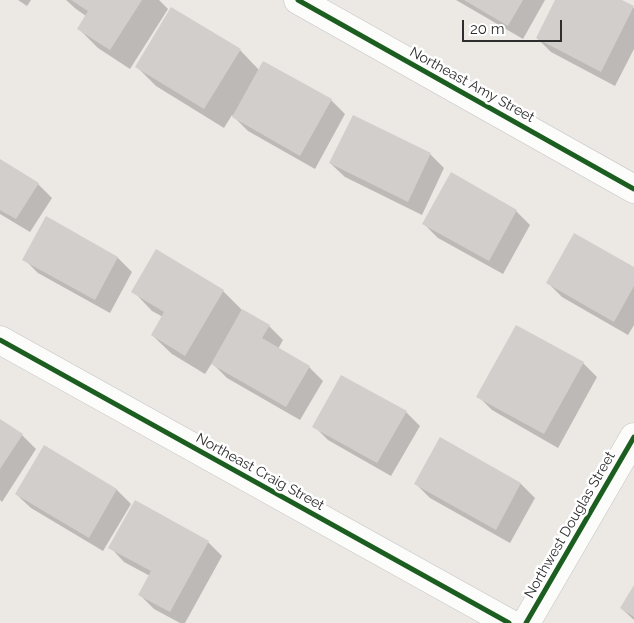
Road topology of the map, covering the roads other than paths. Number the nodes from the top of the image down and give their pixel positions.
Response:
1 (298, 0) edge
2 (634, 189) edge
3 (0, 340) edge
4 (634, 437) edge
5 (509, 623) edge
6 (526, 623) edge

1 - 2 street, Northeast Amy Street
3 - 5 street, Northeast Craig Street
4 - 6 street, Northwest Douglas Street

